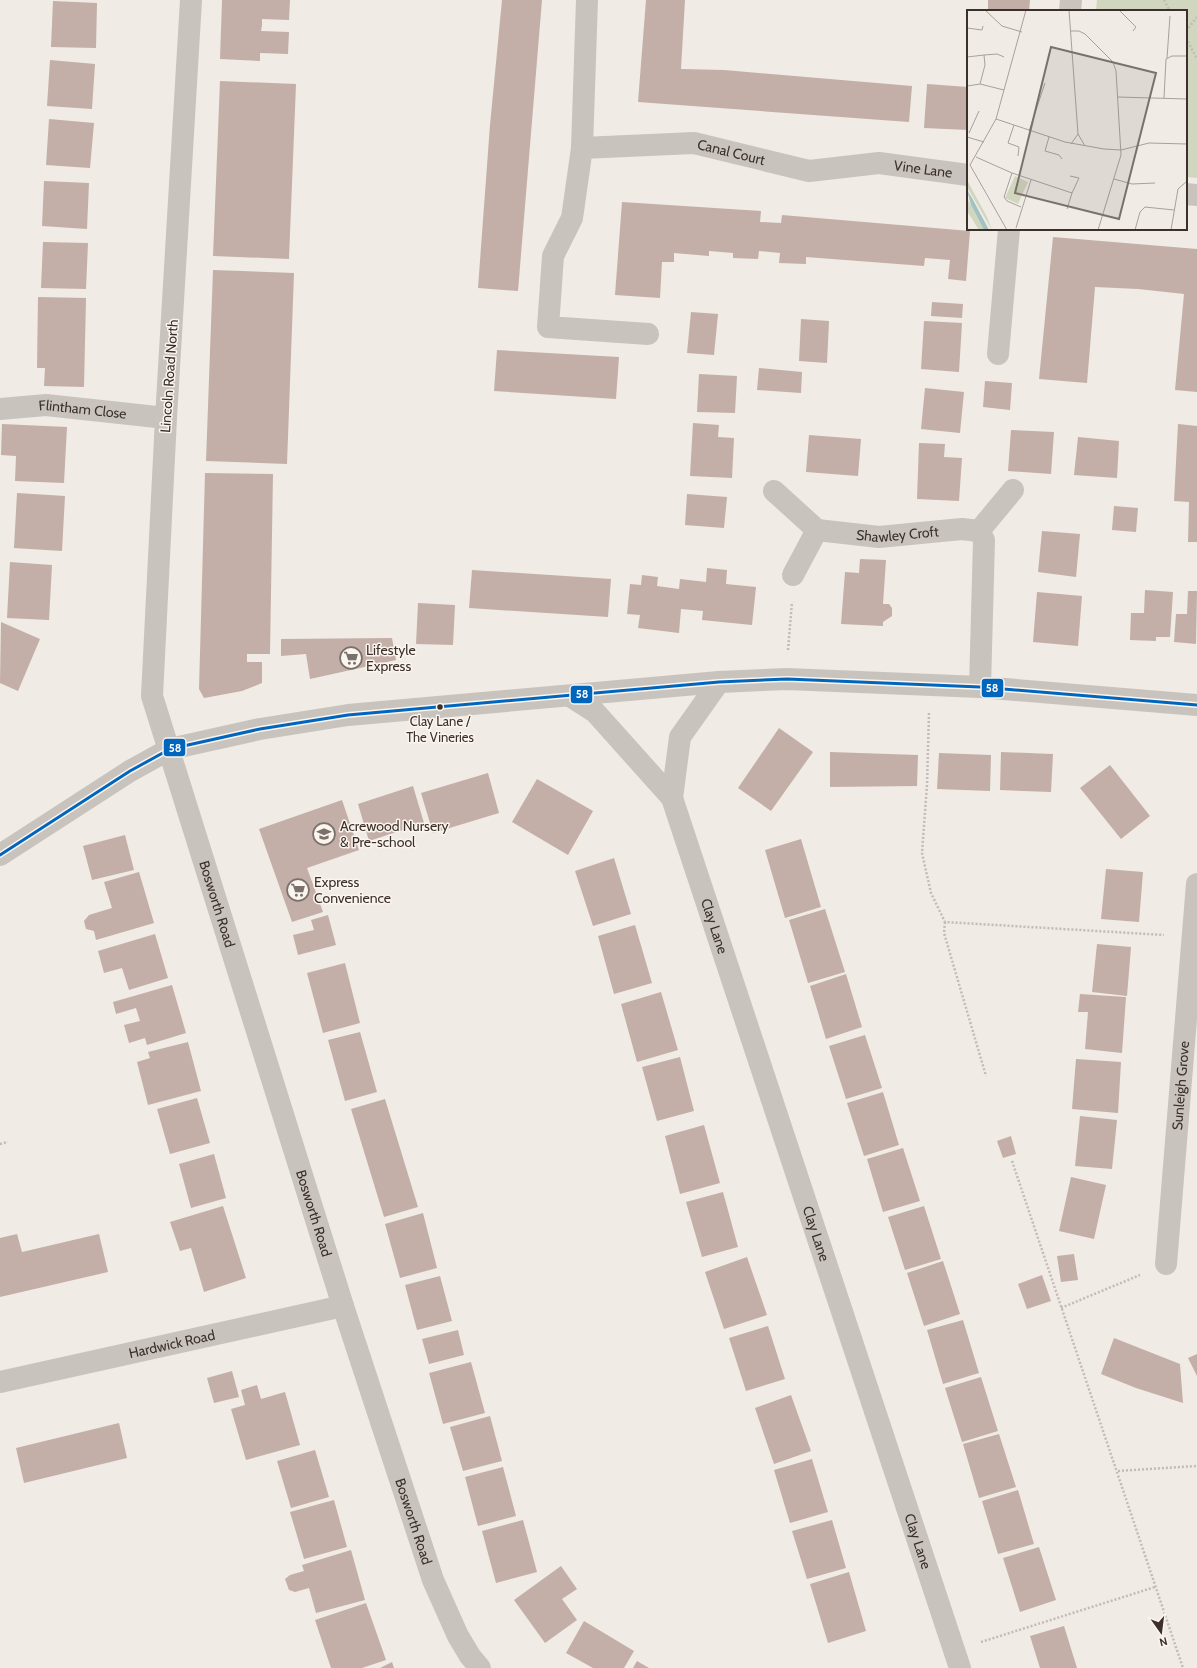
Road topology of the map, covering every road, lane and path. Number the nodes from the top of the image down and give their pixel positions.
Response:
1 (191, 0) edge
2 (587, 0) edge
3 (1071, 0) edge
4 (1164, 0) edge
5 (1070, 10) edge
6 (1169, 10) edge
7 (1197, 17) edge
8 (1187, 30) edge
9 (1187, 40) edge
10 (1197, 59) edge
11 (582, 148) junction
12 (879, 163) joint
13 (967, 175) edge
14 (1187, 194) edge
15 (1197, 196) edge
16 (1010, 230) edge
17 (648, 334) dead end
18 (998, 354) dead end
19 (0, 409) edge
20 (166, 418) junction
21 (1013, 490) dead end
22 (774, 491) dead end
23 (817, 530) junction
24 (979, 531) junction
25 (793, 575) joint
26 (786, 679) junction
27 (719, 682) junction
28 (929, 685) junction
29 (980, 687) junction
30 (570, 696) junction
31 (1197, 705) edge
32 (170, 749) junction
33 (672, 798) junction
34 (0, 855) edge
35 (1197, 884) edge
36 (945, 922) junction
37 (1193, 936) junction
38 (986, 1076) dead end
39 (8, 1142) dead end
40 (0, 1144) edge
41 (1012, 1161) dead end
42 (1166, 1264) joint
43 (343, 1306) junction
44 (1061, 1308) junction
45 (0, 1382) edge
46 (1197, 1466) edge
47 (1118, 1471) junction
48 (1155, 1587) junction
49 (957, 1659) edge
50 (480, 1668) edge
51 (1183, 1668) edge

1 - 20 street, Lincoln Road North
2 - 11 street
3 - 5 street
4 - 6 path
7 - 8 path
9 - 10 path
11 - 12 street, Canal Court
11 - 17 street
12 - 13 street, Vine Lane
14 - 15 street
16 - 18 street
19 - 20 street, Flintham Close
20 - 32 street, Lincoln Road North
21 - 24 street
22 - 23 street
23 - 24 street, Shawley Croft
23 - 25 street
24 - 29 street
25 - 26 path
26 - 27 street
26 - 28 street
27 - 30 street
27 - 33 street, Clay Lane
28 - 29 street
28 - 36 path
29 - 31 street
30 - 32 street
30 - 33 street, Clay Lane
32 - 34 street
32 - 43 street, Bosworth Road
33 - 49 street, Clay Lane
35 - 37 street, Sunleigh Grove
36 - 37 path
36 - 38 path
37 - 42 street, Sunleigh Grove
39 - 40 path
41 - 44 path
42 - 44 path
43 - 45 street, Hardwick Road
43 - 50 street, Bosworth Road
44 - 47 path
46 - 47 path
47 - 48 path
48 - 49 path
48 - 51 path

